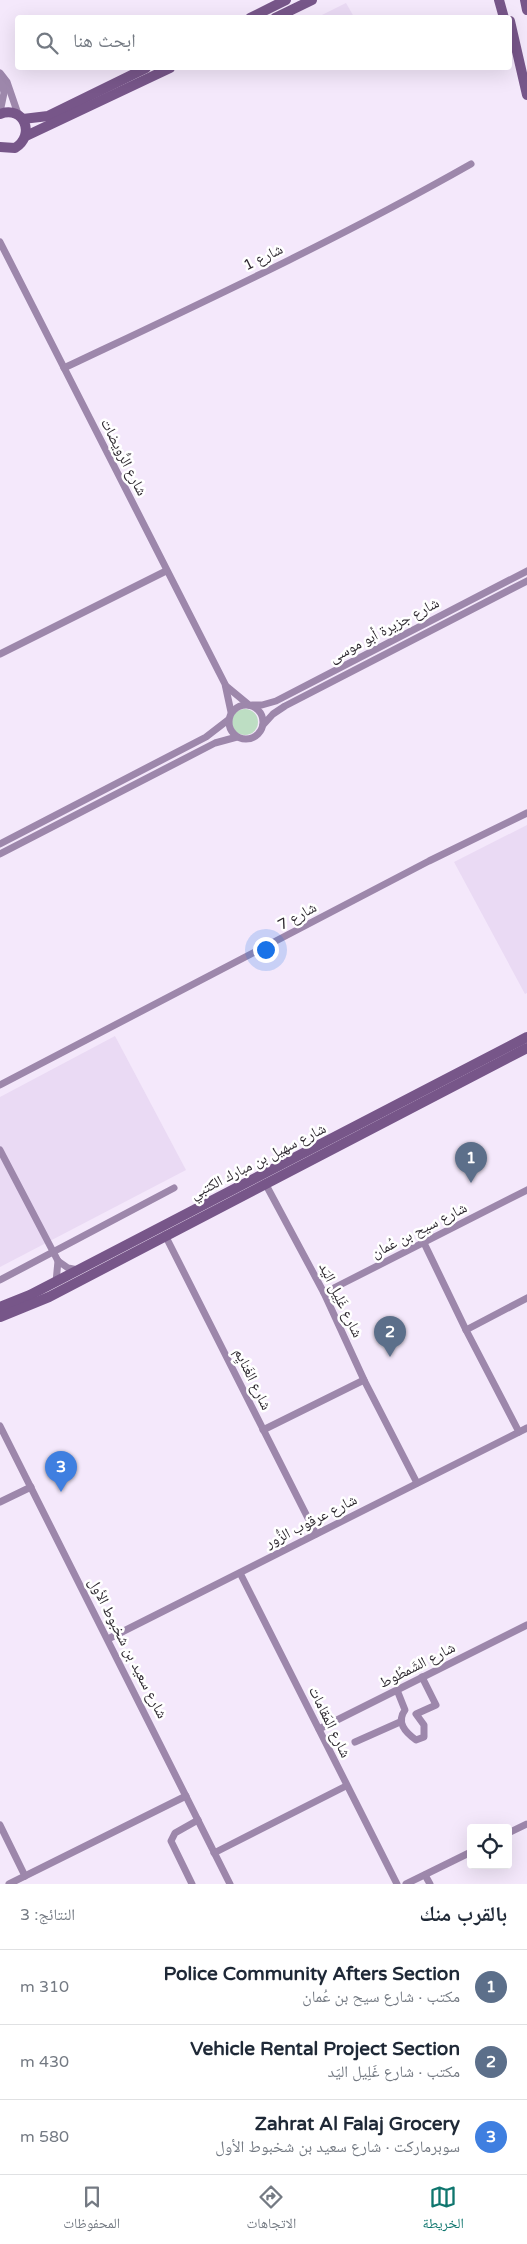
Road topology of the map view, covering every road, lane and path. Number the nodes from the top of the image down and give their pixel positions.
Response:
1 (286, 0) edge
2 (312, 0) edge
3 (499, 0) edge
4 (505, 0) edge
5 (525, 0) edge
6 (527, 10) edge
7 (256, 15) edge
8 (281, 15) edge
9 (503, 15) edge
10 (508, 15) edge
11 (512, 32) edge
12 (142, 70) edge
13 (166, 70) edge
14 (0, 74) edge
15 (527, 96) edge
16 (0, 113) edge
17 (20, 117) junction
18 (26, 136) junction
19 (2, 148) edge
20 (471, 164) dead end
21 (0, 242) edge
22 (64, 368) junction
23 (166, 571) junction
24 (527, 571) edge
25 (527, 581) edge
26 (0, 654) edge
27 (225, 684) junction
28 (250, 705) junction
29 (231, 712) junction
30 (228, 720) junction
31 (263, 726) junction
32 (237, 737) junction
33 (527, 813) edge
34 (0, 844) edge
35 (0, 854) edge
36 (527, 1037) edge
37 (527, 1048) edge
38 (0, 1086) edge
39 (0, 1150) edge
40 (266, 1183) junction
41 (174, 1188) dead end
42 (527, 1190) edge
43 (165, 1235) junction
44 (424, 1243) junction
45 (54, 1252) junction
46 (58, 1261) junction
47 (79, 1270) junction
48 (0, 1280) edge
49 (56, 1282) junction
50 (324, 1293) junction
51 (527, 1298) edge
52 (0, 1307) edge
53 (0, 1317) edge
54 (466, 1330) junction
55 (364, 1380) junction
56 (0, 1426) edge
57 (527, 1428) edge
58 (263, 1430) junction
59 (519, 1432) junction
60 (417, 1484) junction
61 (30, 1487) junction
62 (0, 1502) edge
63 (316, 1534) junction
64 (240, 1572) junction
65 (527, 1625) edge
66 (108, 1639) junction
67 (422, 1677) junction
68 (397, 1690) junction
69 (405, 1710) junction
70 (416, 1714) junction
71 (400, 1722) junction
72 (319, 1729) junction
73 (355, 1742) dead end
74 (346, 1786) junction
75 (186, 1796) junction
76 (198, 1820) junction
77 (527, 1824) edge
78 (0, 1825) edge
79 (512, 1831) edge
80 (214, 1852) junction
81 (467, 1854) edge
82 (425, 1875) junction
83 (25, 1876) junction
84 (9, 1884) edge
85 (192, 1884) edge
86 (230, 1884) edge
87 (397, 1884) edge
88 (406, 1884) edge
89 (430, 1884) edge

1 - 7 street
2 - 8 street
3 - 9 street
4 - 10 street
5 - 6 street
11 - 15 street
12 - 17 street
13 - 18 street
14 - 16 street
14 - 17 street
16 - 17 street
17 - 18 street
18 - 19 street
20 - 22 street, شارع 1
21 - 22 street, شارع الرُّويضات
22 - 23 street, شارع الرُّويضات
23 - 26 street
23 - 27 street, شارع الرُّويضات
24 - 28 street, شارع جزيرة أبو موسى
25 - 31 street, شارع جزيرة أبو موسى
27 - 28 street, شارع الرُّويضات
27 - 29 street, شارع الرُّويضات
28 - 29 street
28 - 31 street
29 - 30 street
30 - 32 street
30 - 34 street
31 - 32 street
32 - 35 street
33 - 38 street, شارع 7
36 - 47 street, شارع سهيل بن مبارك الكتبي
37 - 40 street, شارع سهيل بن مبارك الكتبي
39 - 45 street
40 - 43 street, شارع سهيل بن مبارك الكتبي
40 - 50 street, شارع غَلِيل اليَد
41 - 45 street
42 - 44 street, شارع سيح بن عُمان
43 - 53 street, شارع سهيل بن مبارك الكتبي
43 - 58 street, شارع الغَنايِم
44 - 50 street, شارع سيح بن عُمان
44 - 54 street
45 - 46 street
45 - 48 street
46 - 47 street
46 - 49 street
47 - 49 street, شارع سهيل بن مبارك الكتبي
49 - 52 street, شارع سهيل بن مبارك الكتبي
50 - 55 street, شارع غَلِيل اليَد
51 - 54 street
54 - 59 street
55 - 58 street
55 - 60 street, شارع غَلِيل اليَد
56 - 61 street, شارع سعيد بن شخبوط الأول
57 - 59 street, شارع عرقوب الزُّور
58 - 63 street, شارع الغَنايِم
59 - 60 street, شارع عرقوب الزُّور
60 - 63 street, شارع عرقوب الزُّور
61 - 62 street
61 - 66 street, شارع سعيد بن شخبوط الأول
63 - 64 street, شارع عرقوب الزُّور
64 - 66 street, شارع عرقوب الزُّور
64 - 72 street, شارع المَقامات
65 - 67 street, شارع الشَمطُوط
66 - 75 street, شارع سعيد بن شخبوط الأول
67 - 68 street, شارع الشَمطُوط
67 - 70 street
68 - 69 street
68 - 72 street, شارع الشَمطُوط
69 - 70 street
69 - 71 street
70 - 71 street
71 - 73 street
72 - 74 street, شارع المَقامات
74 - 80 street
74 - 87 street, شارع المَقامات
75 - 76 street, شارع سعيد بن شخبوط الأول
75 - 83 street
76 - 80 street, شارع سعيد بن شخبوط الأول
76 - 85 street
77 - 79 street
78 - 83 street
80 - 86 street, شارع سعيد بن شخبوط الأول
81 - 82 street
82 - 88 street
82 - 89 street
83 - 84 street

